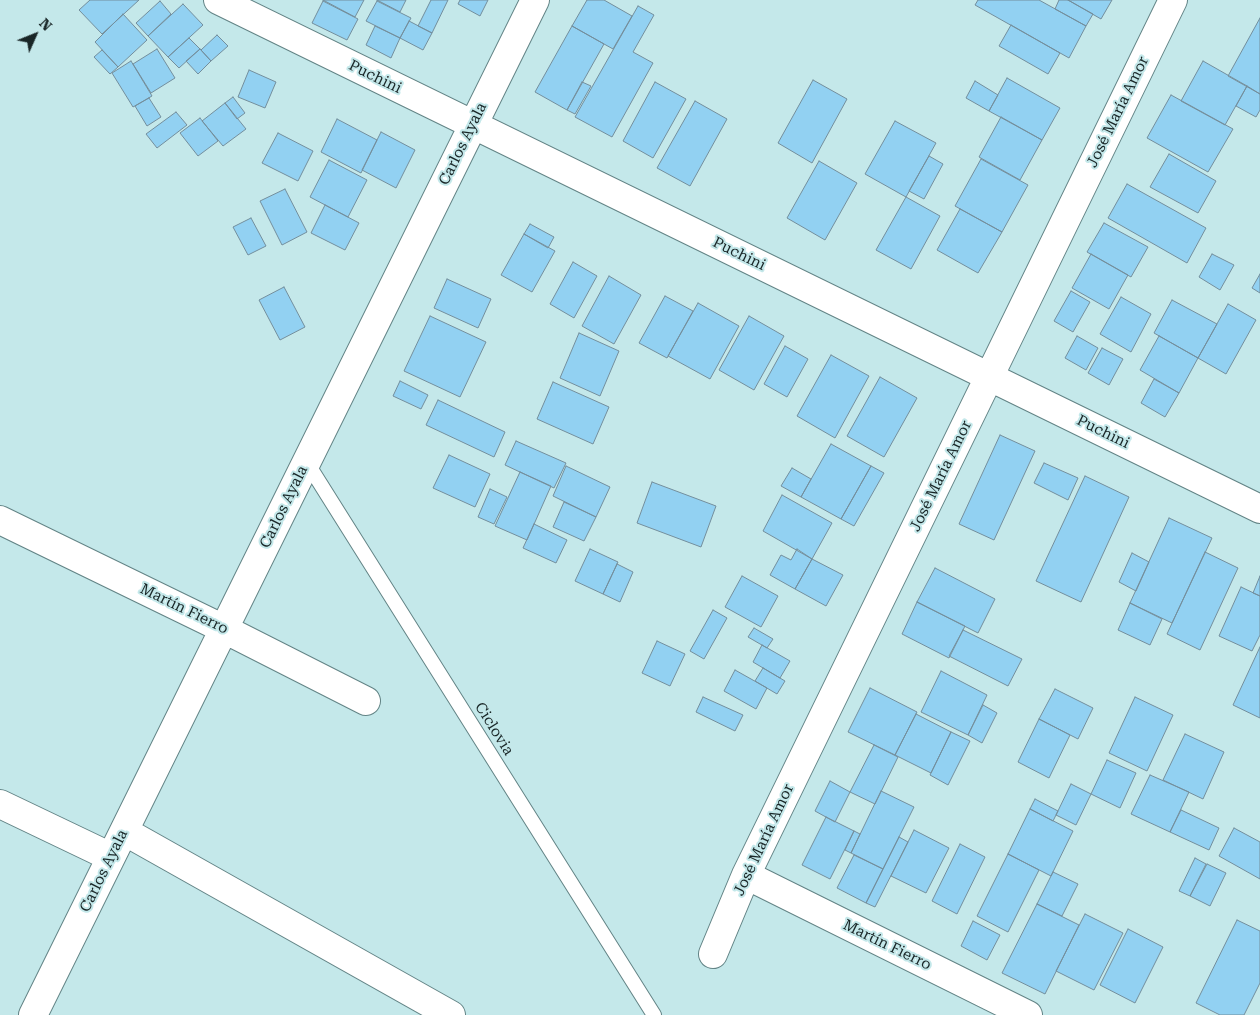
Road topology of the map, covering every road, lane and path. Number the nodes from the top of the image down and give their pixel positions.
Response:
1 (218, 0) edge
2 (535, 0) edge
3 (1173, 0) edge
4 (473, 125) junction
5 (989, 377) junction
6 (306, 461) junction
7 (1260, 508) edge
8 (0, 520) edge
9 (224, 628) junction
10 (366, 701) dead end
11 (0, 804) edge
12 (124, 831) junction
13 (111, 857) junction
14 (746, 875) junction
15 (714, 954) dead end
16 (33, 1015) edge
17 (451, 1015) edge
18 (654, 1015) edge
19 (1028, 1015) edge

1 - 4 street, Puchini
2 - 4 street, Carlos Ayala
3 - 5 street, José María Amor
4 - 5 street, Puchini
4 - 6 street, Carlos Ayala
5 - 7 street, Puchini
5 - 14 street, José María Amor
6 - 9 street, Carlos Ayala
6 - 18 lane, Ciclovia
8 - 9 street, Martín Fierro
9 - 10 street, Martín Fierro
9 - 12 street, Carlos Ayala
11 - 13 street
12 - 13 street, Carlos Ayala
12 - 17 street
13 - 16 street, Carlos Ayala
14 - 15 street, José María Amor
14 - 19 street, Martín Fierro

